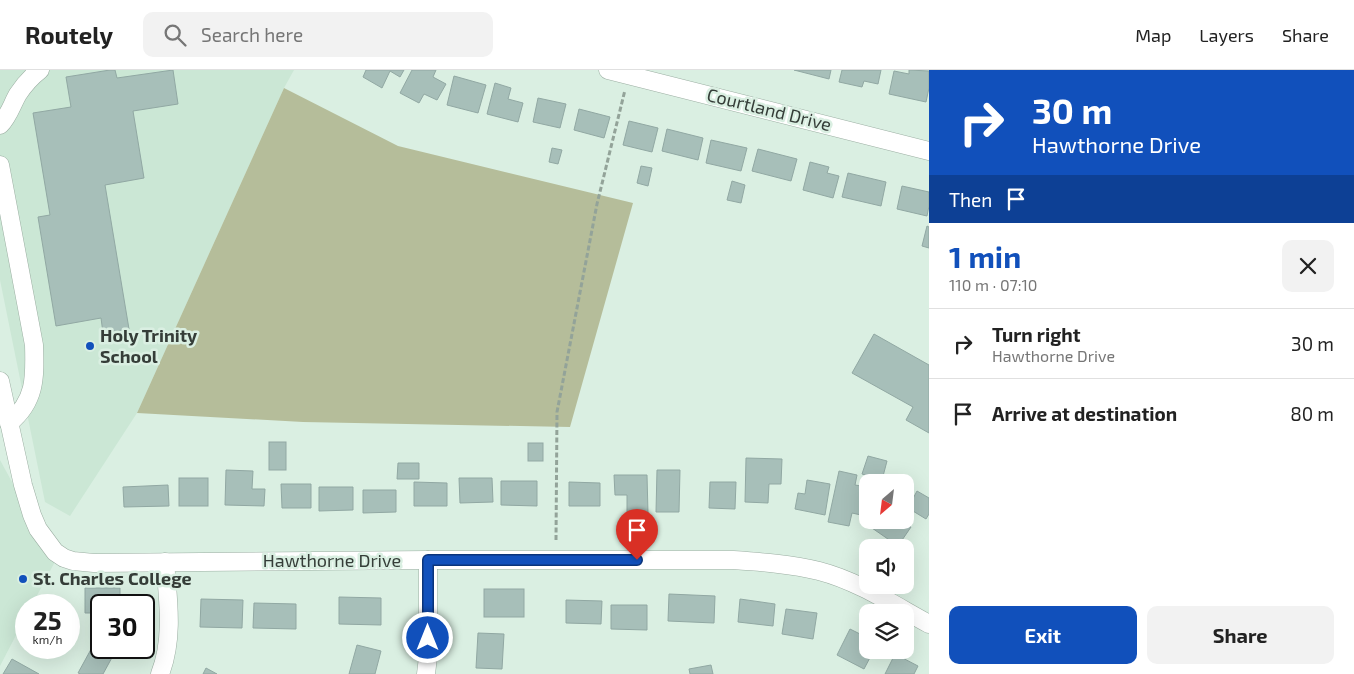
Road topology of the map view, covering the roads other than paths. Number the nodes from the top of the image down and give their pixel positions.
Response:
1 (40, 70) edge
2 (608, 70) edge
3 (0, 125) edge
4 (929, 150) edge
5 (0, 165) edge
6 (0, 381) edge
7 (10, 423) junction
8 (428, 560) junction
9 (165, 562) junction
10 (929, 624) edge
11 (160, 674) edge
12 (426, 674) edge

1 - 3 street
2 - 4 street, Courtland Drive
5 - 7 street
6 - 7 street
7 - 9 street, Hawthorne Drive
8 - 9 street, Hawthorne Drive
8 - 10 street, Hawthorne Drive
8 - 12 street
9 - 11 street

